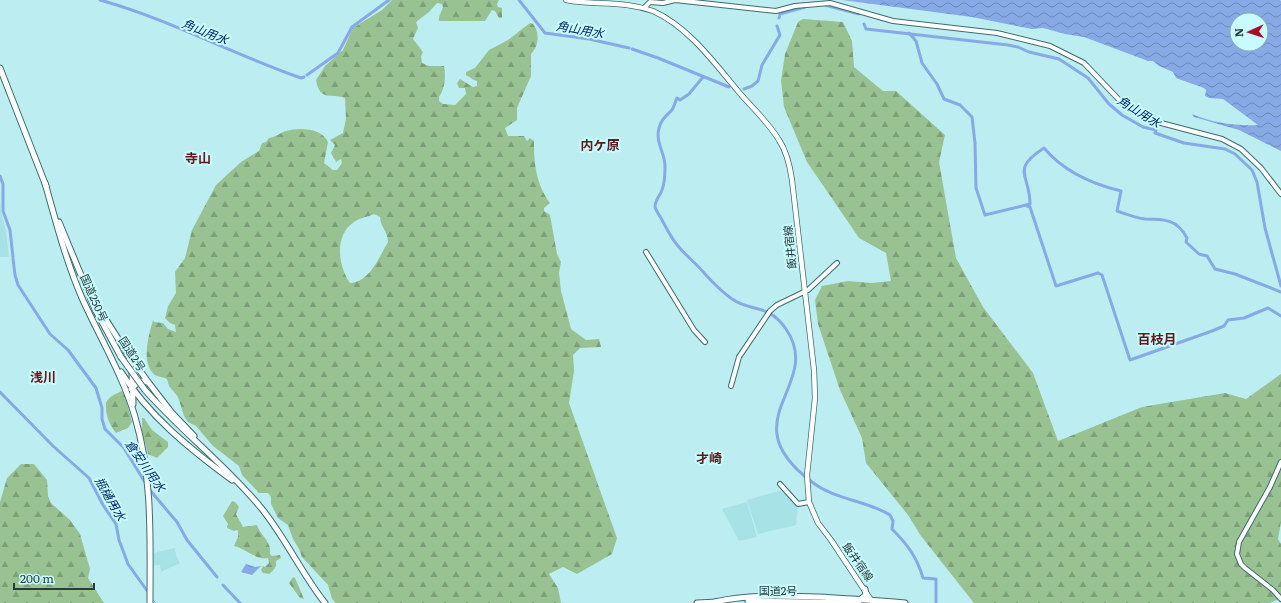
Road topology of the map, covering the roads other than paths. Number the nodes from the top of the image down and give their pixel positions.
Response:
1 (566, 0) edge
2 (644, 8) junction
3 (0, 68) edge
4 (45, 183) junction
5 (1281, 194) edge
6 (53, 207) junction
7 (646, 252) dead end
8 (837, 263) dead end
9 (805, 292) junction
10 (705, 342) dead end
11 (129, 356) junction
12 (112, 358) junction
13 (131, 365) junction
14 (123, 374) junction
15 (148, 382) junction
16 (731, 386) dead end
17 (132, 387) junction
18 (132, 406) junction
19 (155, 415) junction
20 (1281, 462) edge
21 (219, 463) junction
22 (780, 484) dead end
23 (250, 494) junction
24 (809, 502) junction
25 (866, 589) junction
26 (1281, 599) edge
27 (860, 601) edge
28 (873, 601) edge
29 (713, 602) junction
30 (150, 603) edge
31 (325, 603) edge
32 (697, 603) edge
33 (905, 603) edge

1 - 2 main road, 飯井宿線
2 - 5 street
2 - 9 main road, 飯井宿線
3 - 4 highway, 国道2号
4 - 6 highway, 国道2号
4 - 12 highway, 国道250号
6 - 11 highway, 国道250号
6 - 21 highway, 国道2号, bridge
7 - 10 street
8 - 9 street
9 - 16 street
9 - 24 main road, 飯井宿線
11 - 13 highway, 国道250号
11 - 15 highway
12 - 14 highway
12 - 18 highway, 国道250号
13 - 14 highway
13 - 17 highway, 国道250号
14 - 17 highway
15 - 17 highway
15 - 21 highway
17 - 18 highway, 国道250号
17 - 19 highway
18 - 19 highway
18 - 30 highway, 国道250号
19 - 23 highway
20 - 26 street
21 - 23 highway, 国道2号
22 - 24 street
23 - 31 highway, 国道2号
24 - 25 main road, 飯井宿線
25 - 27 highway
25 - 28 main road, 飯井宿線
27 - 28 highway
27 - 29 highway, 国道2号
27 - 29 highway
28 - 33 highway
29 - 32 highway, 国道2号

